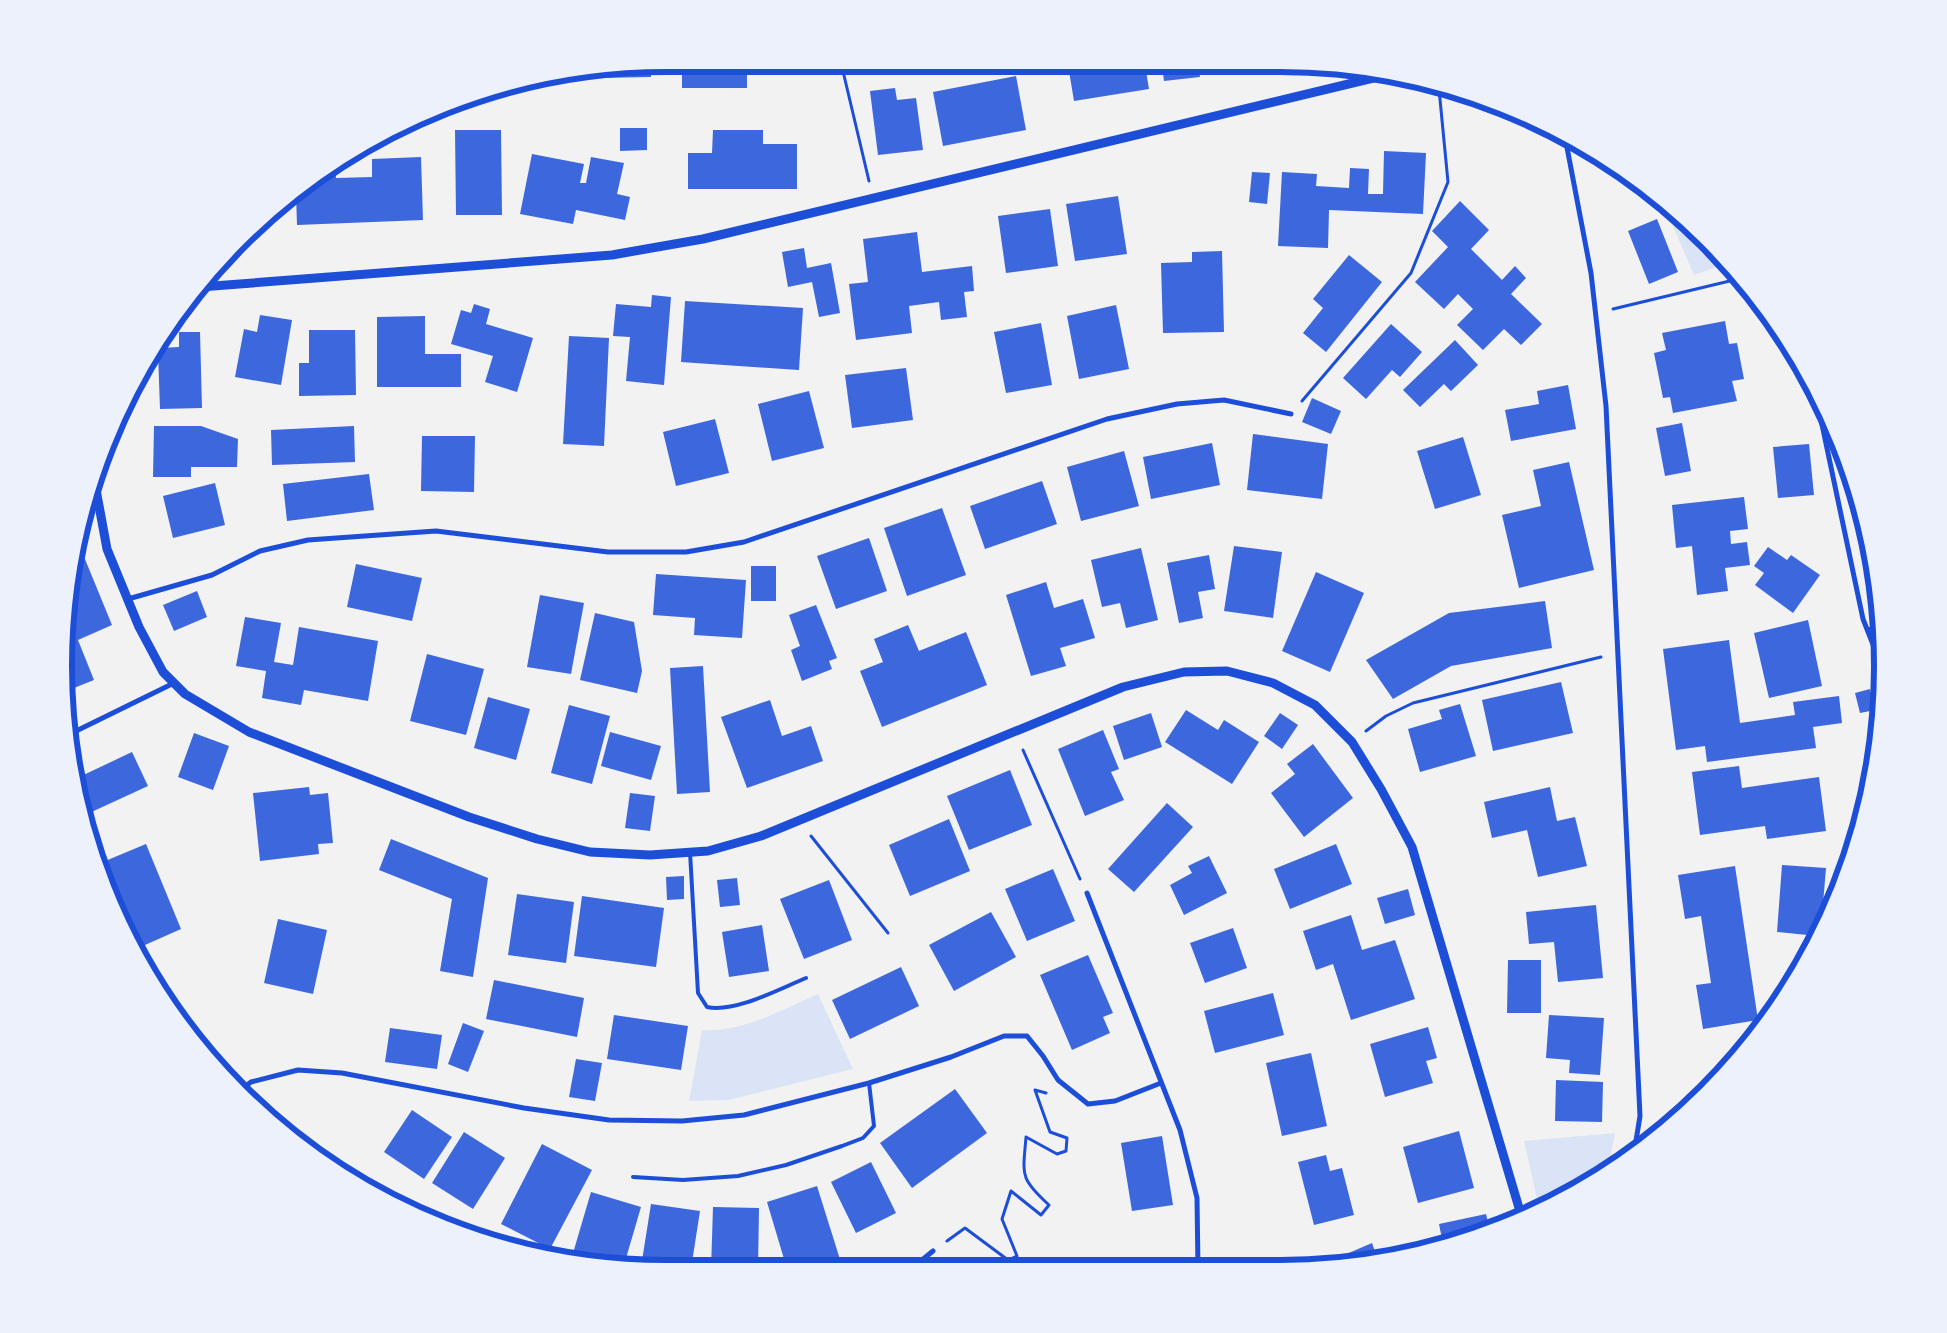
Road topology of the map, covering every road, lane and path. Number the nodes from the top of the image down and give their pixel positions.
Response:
1 (843, 72) edge
2 (1367, 79) edge
3 (1439, 94) edge
4 (1567, 146) edge
5 (874, 199) junction
6 (1732, 281) edge
7 (211, 286) edge
8 (1596, 313) junction
9 (1291, 414) joint
10 (1821, 422) edge
11 (98, 498) edge
12 (128, 599) junction
13 (1873, 628) edge
14 (1867, 630) junction
15 (1873, 646) edge
16 (1618, 653) junction
17 (174, 683) junction
18 (77, 731) edge
19 (1015, 732) junction
20 (1352, 742) junction
21 (800, 822) junction
22 (690, 852) junction
23 (1087, 893) joint
24 (888, 933) dead end
25 (806, 978) dead end
26 (869, 1083) junction
27 (1161, 1083) junction
28 (245, 1086) edge
29 (1052, 1095) dead end
30 (1634, 1144) edge
31 (633, 1177) dead end
32 (1520, 1210) edge
33 (933, 1251) joint
34 (922, 1260) edge
35 (1198, 1260) edge

1 - 5 path
2 - 5 street
3 - 9 path
4 - 8 street
5 - 7 street
6 - 8 path
8 - 16 street
9 - 12 street
10 - 14 street
11 - 12 street
12 - 17 street
13 - 14 lane
14 - 15 street
16 - 20 path
16 - 30 street
17 - 18 street
17 - 22 street
19 - 20 street
19 - 21 street
19 - 23 path
20 - 32 street
21 - 22 street
21 - 24 path
22 - 25 lane
23 - 27 street
26 - 27 street
26 - 28 street
26 - 31 lane
27 - 35 street
29 - 33 path
33 - 34 street

